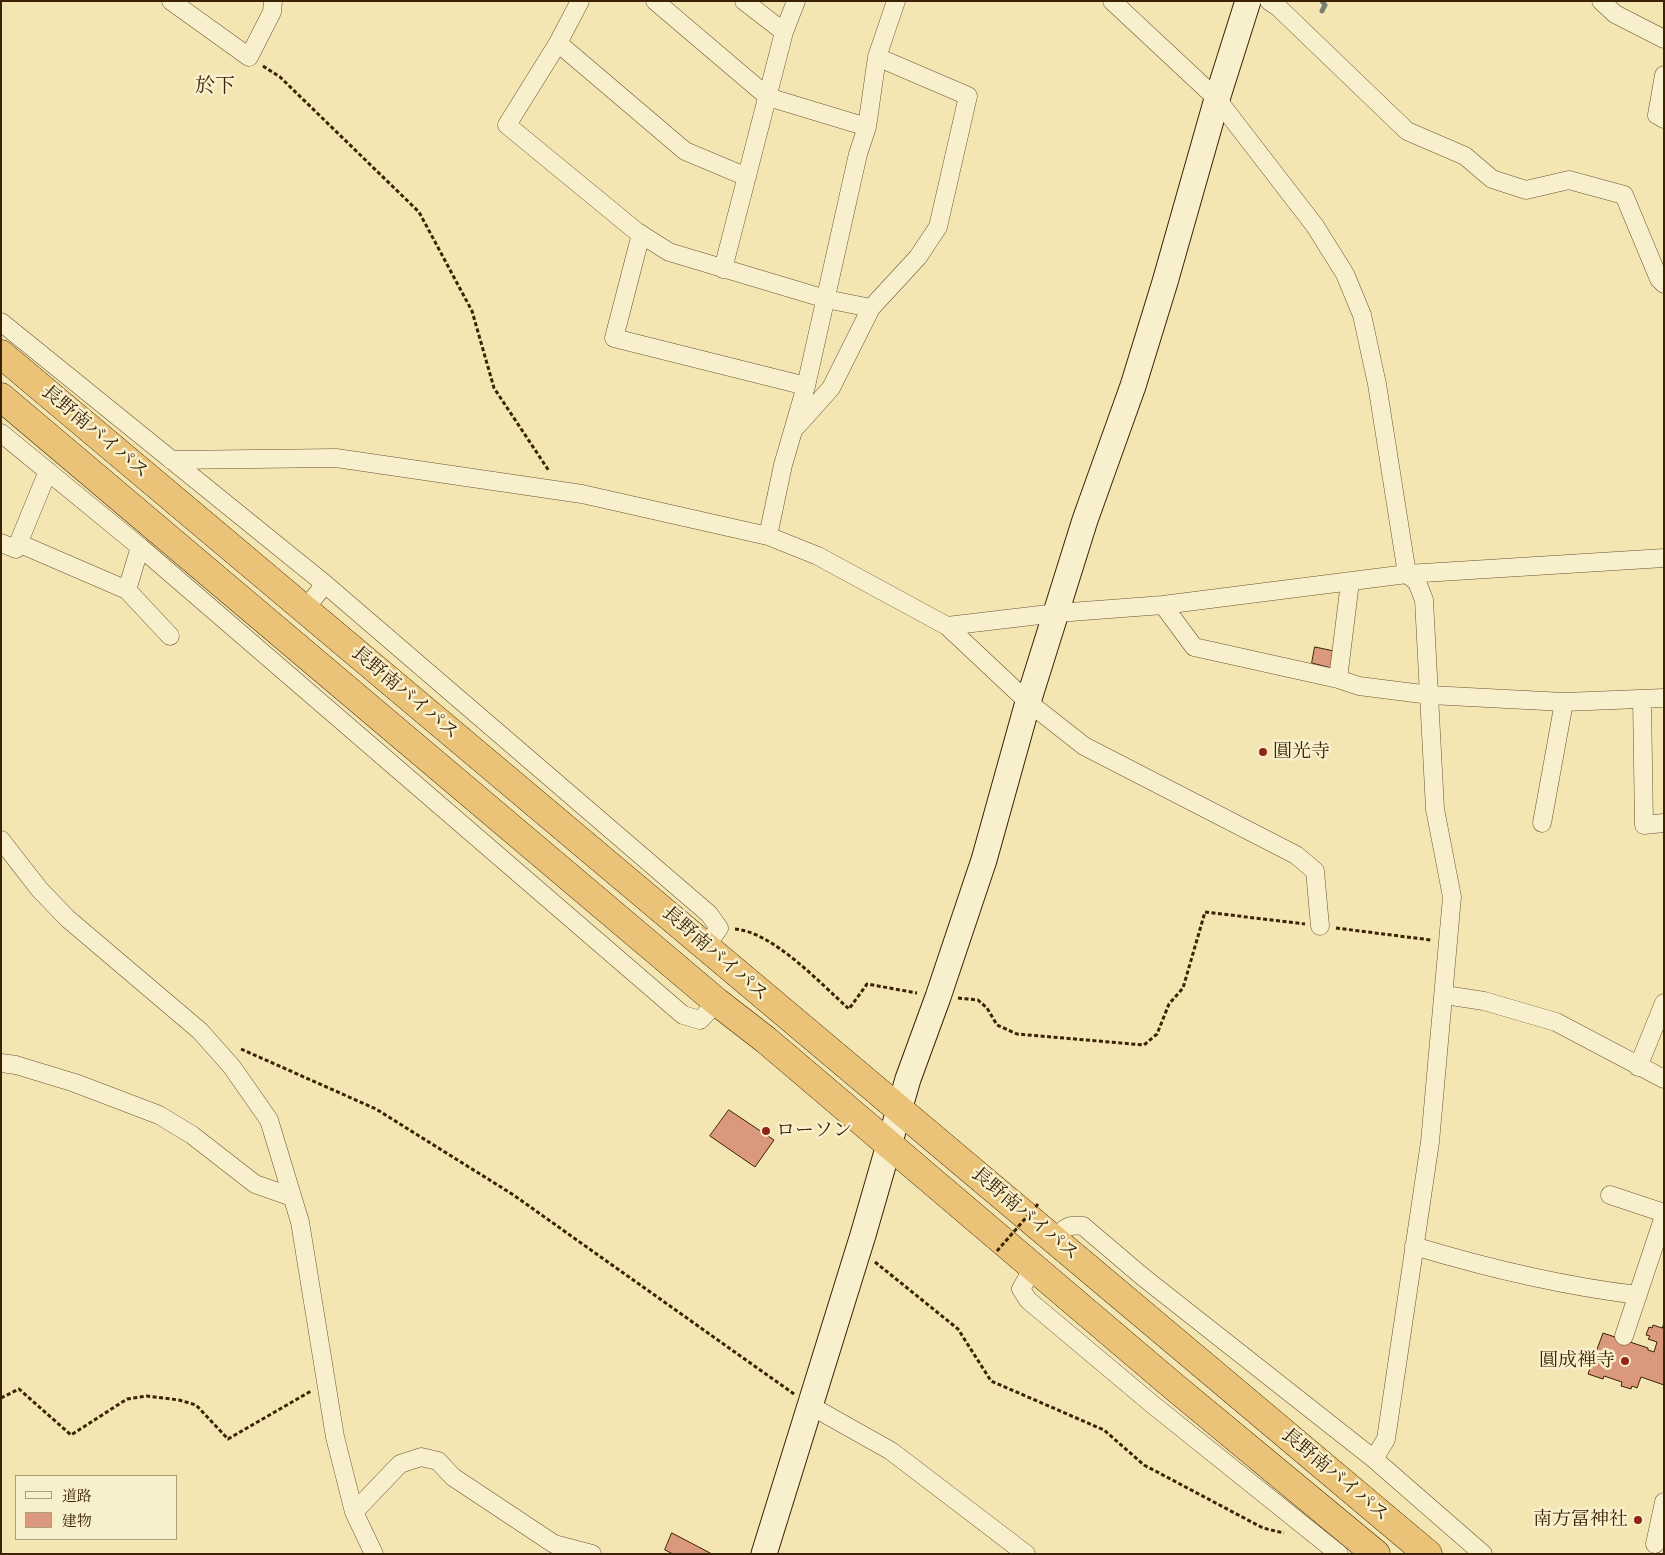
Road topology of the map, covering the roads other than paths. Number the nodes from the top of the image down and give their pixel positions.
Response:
1 (171, 1) edge
2 (273, 1) edge
3 (580, 1) edge
4 (656, 1) edge
5 (744, 1) edge
6 (796, 1) edge
7 (896, 1) edge
8 (1112, 1) edge
9 (1248, 1) edge
10 (1269, 1) edge
11 (1601, 1) edge
12 (784, 32) junction
13 (1664, 39) edge
14 (558, 44) junction
15 (877, 57) junction
16 (1664, 75) edge
17 (768, 97) junction
18 (1217, 99) junction
19 (1664, 119) edge
20 (867, 127) junction
21 (747, 177) junction
22 (642, 234) junction
23 (723, 268) junction
24 (1664, 284) edge
25 (826, 299) junction
26 (871, 308) junction
27 (1, 322) edge
28 (1, 354) edge
29 (806, 386) junction
30 (1, 397) edge
31 (794, 430) junction
32 (1, 433) edge
33 (9, 445) edge
34 (172, 460) junction
35 (48, 471) junction
36 (768, 536) junction
37 (10, 543) edge
38 (140, 547) junction
39 (1664, 558) edge
40 (1407, 574) junction
41 (1350, 582) junction
42 (325, 584) junction
43 (127, 590) junction
44 (1163, 605) junction
45 (305, 609) junction
46 (1057, 613) junction
47 (947, 626) junction
48 (170, 636) dead end
49 (285, 636) junction
50 (266, 657) junction
51 (1338, 679) junction
52 (1430, 695) junction
53 (1664, 698) edge
54 (1642, 699) junction
55 (1028, 702) junction
56 (1564, 702) junction
57 (1664, 822) edge
58 (1542, 823) dead end
59 (1, 840) edge
60 (1320, 926) road end
61 (713, 937) junction
62 (1445, 996) junction
63 (717, 1002) junction
64 (1664, 1003) edge
65 (1, 1063) edge
66 (1638, 1067) junction
67 (1664, 1079) edge
68 (900, 1109) junction
69 (890, 1144) junction
70 (1610, 1195) dead end
71 (292, 1197) junction
72 (1664, 1215) edge
73 (1055, 1239) junction
74 (1414, 1246) junction
75 (1034, 1266) junction
76 (1638, 1295) junction
77 (1624, 1336) dead end
78 (811, 1406) junction
79 (1374, 1459) junction
80 (1664, 1502) edge
81 (354, 1512) junction
82 (1655, 1544) dead end
83 (374, 1554) edge
84 (592, 1554) edge
85 (764, 1554) edge
86 (1026, 1554) edge
87 (1339, 1554) edge
88 (1376, 1554) edge
89 (1428, 1554) edge
90 (1484, 1554) edge

1 - 2 street
3 - 14 street
4 - 17 street
5 - 12 street
6 - 12 street
7 - 15 street
8 - 18 street
9 - 18 street
10 - 24 street
11 - 13 street
12 - 17 street
14 - 21 street
14 - 22 street
15 - 20 street
15 - 26 street
16 - 19 street
17 - 20 street
17 - 21 street
18 - 40 street
18 - 46 street
20 - 25 street
21 - 23 street
22 - 23 street
22 - 29 street
23 - 25 street
25 - 26 street
25 - 29 street
26 - 31 street
27 - 34 street
28 - 45 highway, 長野南バイパス
29 - 31 street
30 - 49 highway, 長野南バイパス
31 - 36 street
32 - 33 street
33 - 35 street
34 - 36 street
34 - 42 street
35 - 37 street
35 - 38 street
36 - 47 street
37 - 43 street
38 - 43 street
38 - 50 street
39 - 40 street
40 - 41 street
40 - 52 street
41 - 44 street
41 - 51 street
42 - 45 street
42 - 61 street
43 - 48 street
44 - 46 street
44 - 51 street
45 - 61 highway, 長野南バイパス
46 - 47 street
46 - 55 street
47 - 55 street
49 - 50 street
49 - 63 highway, 長野南バイパス
50 - 63 street
51 - 52 street
52 - 56 street
52 - 62 street
53 - 54 street
54 - 56 street
54 - 57 street
55 - 60 street
55 - 68 street
56 - 58 street
59 - 71 street
61 - 68 highway, 長野南バイパス
62 - 66 street
62 - 74 street
63 - 69 highway, 長野南バイパス
64 - 66 street
65 - 71 street
66 - 67 street
68 - 69 street
68 - 73 highway, 長野南バイパス
69 - 75 highway, 長野南バイパス
69 - 78 street
70 - 72 street
71 - 81 street
72 - 76 street
73 - 79 street
73 - 89 highway, 長野南バイパス
74 - 76 street
74 - 79 street
75 - 87 street
75 - 88 highway, 長野南バイパス
76 - 77 street
78 - 85 street
78 - 86 street
79 - 90 street
80 - 82 street
81 - 83 street
81 - 84 street

